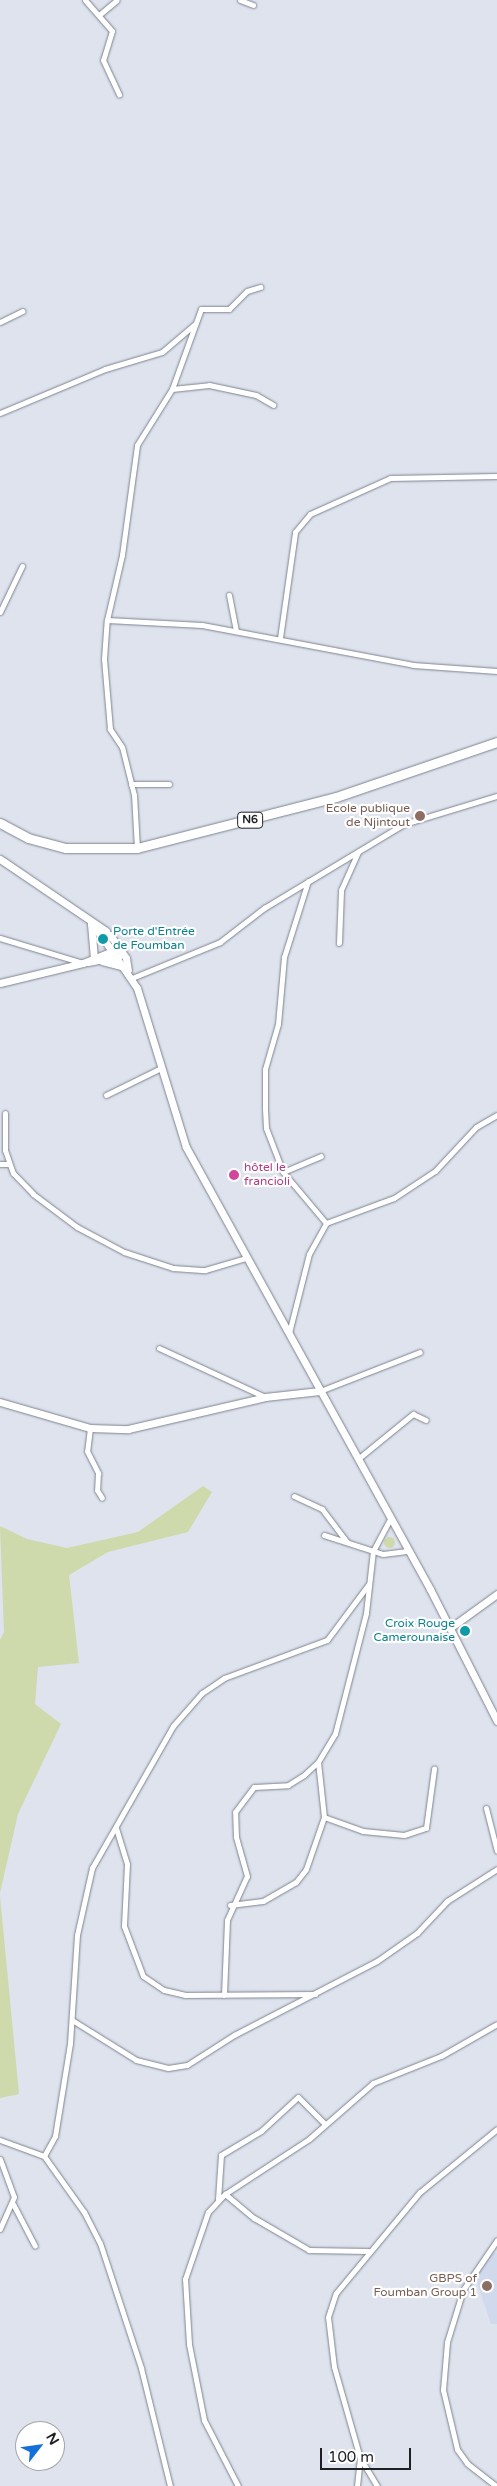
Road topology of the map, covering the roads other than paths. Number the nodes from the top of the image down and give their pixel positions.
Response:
1 (85, 0) edge
2 (117, 0) edge
3 (240, 0) edge
4 (253, 5) dead end
5 (99, 14) junction
6 (119, 94) dead end
7 (260, 287) dead end
8 (23, 311) dead end
9 (0, 322) edge
10 (197, 322) junction
11 (172, 389) junction
12 (273, 405) dead end
13 (0, 413) edge
14 (497, 476) edge
15 (22, 566) dead end
16 (229, 595) dead end
17 (0, 612) edge
18 (107, 620) junction
19 (236, 630) junction
20 (280, 638) junction
21 (497, 671) edge
22 (497, 742) edge
23 (131, 784) junction
24 (169, 784) dead end
25 (497, 796) edge
26 (0, 823) edge
27 (137, 848) junction
28 (359, 852) junction
29 (0, 859) edge
30 (308, 881) junction
31 (85, 916) junction
32 (92, 924) junction
33 (105, 936) junction
34 (0, 938) edge
35 (339, 943) dead end
36 (118, 953) junction
37 (88, 961) junction
38 (102, 961) junction
39 (127, 969) junction
40 (132, 978) junction
41 (0, 983) edge
42 (159, 1069) junction
43 (106, 1095) dead end
44 (5, 1113) dead end
45 (497, 1115) edge
46 (321, 1156) dead end
47 (0, 1164) edge
48 (9, 1164) junction
49 (283, 1172) junction
50 (326, 1223) junction
51 (246, 1258) junction
52 (289, 1333) junction
53 (159, 1348) dead end
54 (420, 1352) dead end
55 (320, 1391) junction
56 (265, 1397) junction
57 (0, 1402) edge
58 (426, 1420) dead end
59 (90, 1428) junction
60 (359, 1458) junction
61 (294, 1496) dead end
62 (102, 1498) dead end
63 (390, 1519) junction
64 (324, 1535) dead end
65 (347, 1542) junction
66 (373, 1551) junction
67 (409, 1551) junction
68 (368, 1585) junction
69 (497, 1594) edge
70 (450, 1628) junction
71 (497, 1721) edge
72 (318, 1762) junction
73 (434, 1768) dead end
74 (486, 1808) dead end
75 (324, 1817) junction
76 (116, 1828) junction
77 (497, 1852) edge
78 (497, 1869) edge
79 (230, 1905) junction
80 (319, 1993) junction
81 (224, 1995) junction
82 (72, 2020) junction
83 (497, 2024) edge
84 (325, 2124) junction
85 (497, 2130) edge
86 (0, 2140) edge
87 (44, 2156) junction
88 (0, 2159) edge
89 (225, 2194) junction
90 (218, 2199) junction
91 (13, 2204) junction
92 (0, 2229) edge
93 (497, 2240) edge
94 (35, 2246) dead end
95 (368, 2251) junction
96 (360, 2458) junction
97 (170, 2486) edge
98 (238, 2486) edge
99 (357, 2486) edge
100 (377, 2486) edge
101 (496, 2486) edge

1 - 5 street
2 - 5 street
3 - 4 street
5 - 6 street
7 - 10 street
8 - 9 street
10 - 11 street
10 - 13 street
11 - 12 street
11 - 18 street
14 - 20 street
15 - 17 street
16 - 19 street
18 - 19 street
18 - 23 street
19 - 20 street
20 - 21 street
22 - 27 highway, N6
23 - 24 street
23 - 27 street
25 - 28 street
26 - 27 highway, N6
28 - 30 street
28 - 35 street
29 - 31 main road
30 - 40 street
30 - 49 street
31 - 32 main road
31 - 33 main road
32 - 33 main road
32 - 37 main road
33 - 36 main road
34 - 37 street
36 - 37 main road
36 - 38 main road
36 - 39 main road
37 - 38 main road
37 - 41 main road
38 - 39 main road
39 - 40 main road
40 - 42 main road
42 - 43 street
42 - 51 main road
44 - 48 street
45 - 50 street
46 - 49 street
47 - 48 street
48 - 51 street
49 - 50 street
50 - 52 street
51 - 52 main road
52 - 55 main road
53 - 56 street
54 - 55 street
55 - 56 main road
55 - 60 main road
56 - 59 main road
57 - 59 main road
58 - 60 street
59 - 62 street
60 - 63 main road
61 - 65 street
63 - 66 street
63 - 67 main road
64 - 65 street
65 - 66 street
66 - 67 street
66 - 68 street
67 - 70 main road
68 - 72 street
68 - 76 street
69 - 70 main road
70 - 71 main road
72 - 75 street
72 - 79 street
73 - 75 street
74 - 77 street
75 - 79 street
76 - 81 street
76 - 82 street
78 - 80 street
79 - 81 street
80 - 81 street
80 - 82 street
82 - 87 street
83 - 84 street
84 - 89 street
84 - 90 street
85 - 95 street
86 - 87 street
87 - 97 street
88 - 91 street
89 - 90 street
89 - 95 street
90 - 98 street
91 - 92 street
91 - 94 street
93 - 101 street
95 - 96 street
96 - 99 street
96 - 100 street

